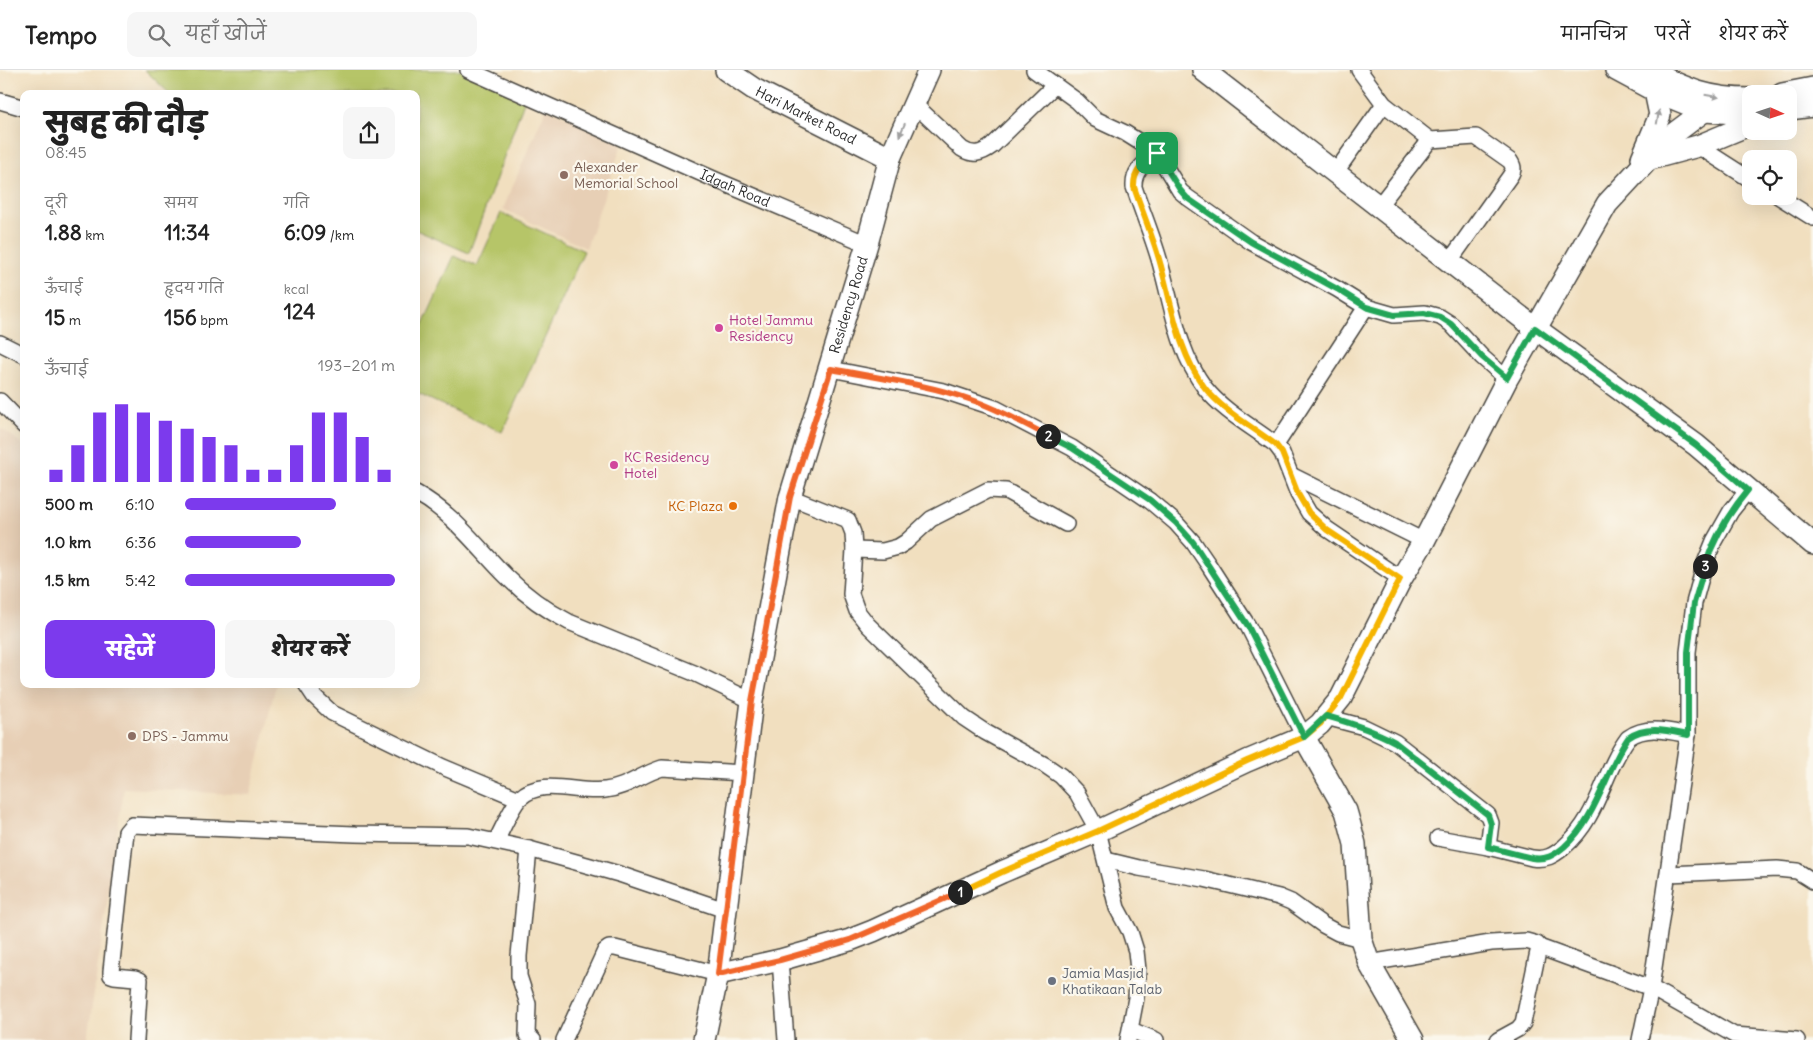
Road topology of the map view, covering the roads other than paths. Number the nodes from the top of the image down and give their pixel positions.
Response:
1 (468, 70) edge
2 (726, 70) edge
3 (929, 70) edge
4 (1034, 70) edge
5 (1203, 70) edge
6 (1359, 70) edge
7 (1616, 70) edge
8 (1647, 70) edge
9 (1054, 85) junction
10 (1813, 88) edge
11 (1798, 91) edge
12 (1655, 92) junction
13 (1742, 98) edge
14 (0, 101) edge
15 (914, 104) junction
16 (1384, 104) junction
17 (1813, 106) edge
18 (20, 107) edge
19 (1798, 108) edge
20 (1704, 111) junction
21 (1742, 113) edge
22 (1742, 128) edge
23 (1430, 140) junction
24 (1698, 146) junction
25 (1157, 153) junction
26 (890, 158) junction
27 (1641, 167) junction
28 (1335, 173) junction
29 (1742, 174) edge
30 (1792, 205) edge
31 (1378, 207) junction
32 (1813, 218) edge
33 (868, 244) junction
34 (1449, 262) junction
35 (1366, 307) junction
36 (1535, 328) junction
37 (0, 343) edge
38 (20, 352) edge
39 (831, 369) junction
40 (1507, 378) junction
41 (0, 401) edge
42 (20, 422) edge
43 (1276, 445) junction
44 (1291, 475) junction
45 (1748, 490) junction
46 (420, 496) edge
47 (790, 497) junction
48 (1066, 524) dead end
49 (1424, 541) junction
50 (1813, 544) edge
51 (854, 550) junction
52 (1400, 579) junction
53 (309, 688) edge
54 (752, 701) junction
55 (1326, 716) junction
56 (1688, 735) junction
57 (1304, 737) junction
58 (743, 773) junction
59 (519, 799) junction
60 (1098, 831) junction
61 (1438, 838) dead end
62 (496, 841) junction
63 (1488, 847) junction
64 (529, 849) junction
65 (1106, 860) junction
66 (1669, 874) junction
67 (1813, 881) edge
68 (725, 910) junction
69 (1361, 939) junction
70 (1539, 947) junction
71 (780, 960) junction
72 (1369, 963) junction
73 (718, 974) junction
74 (1651, 988) junction
75 (1130, 1035) edge
76 (1734, 1038) edge
77 (136, 1040) edge
78 (533, 1040) edge
79 (564, 1040) edge
80 (704, 1040) edge
81 (786, 1040) edge
82 (1156, 1040) edge
83 (1413, 1040) edge
84 (1498, 1040) edge
85 (1640, 1040) edge
86 (1797, 1040) edge

1 - 33 street, Idgah Road
2 - 26 street, Hari Market Road
3 - 15 street, Residency Road
4 - 9 street
5 - 28 street
6 - 16 street
7 - 12 street
8 -> 13 street
9 - 15 street
9 - 25 street
10 - 11 street
12 - 20 street
27 -> 12 street
14 - 18 street
15 -> 26 street, Residency Road
16 - 23 street
16 - 28 street
17 - 19 street
20 - 21 street
20 - 27 street
22 - 24 street
23 - 31 street
23 - 34 street
24 - 27 street
24 - 29 street
25 - 35 street
25 - 43 street
26 - 33 street, Residency Road
27 - 36 street
28 - 31 street
30 - 32 street
31 - 34 street
33 - 39 street, Residency Road
34 - 36 street
35 - 40 street
35 - 43 street
36 - 40 street
36 - 45 street
37 - 38 street
39 - 47 street, Residency Road
39 - 57 street
40 - 49 street
41 - 42 street
43 - 44 street
44 - 49 street
44 - 52 street
45 - 50 street
45 - 56 street
46 - 54 street
47 - 51 street
47 - 54 street, Residency Road
48 - 51 street
49 - 52 street
51 - 60 street
52 - 55 street
53 - 59 street
54 - 58 street, Residency Road
55 - 57 street
55 - 63 street
56 - 63 street
56 - 66 street
57 - 60 street
57 - 69 street
58 - 59 street
58 - 68 street, Residency Road
59 - 62 street
60 - 65 street
60 - 71 street
61 - 63 street
62 - 64 street
62 - 77 street
64 - 68 street
64 - 78 street
65 - 69 street
65 - 75 street
66 - 67 street
66 - 74 street
68 - 73 street, Residency Road
69 - 72 street
70 - 72 street
70 - 74 street
70 - 84 street
71 - 73 street
71 - 81 street
72 - 83 street
73 - 79 street
73 - 80 street, Residency Road
74 - 76 street
74 - 85 street
75 - 82 street
76 - 86 street

